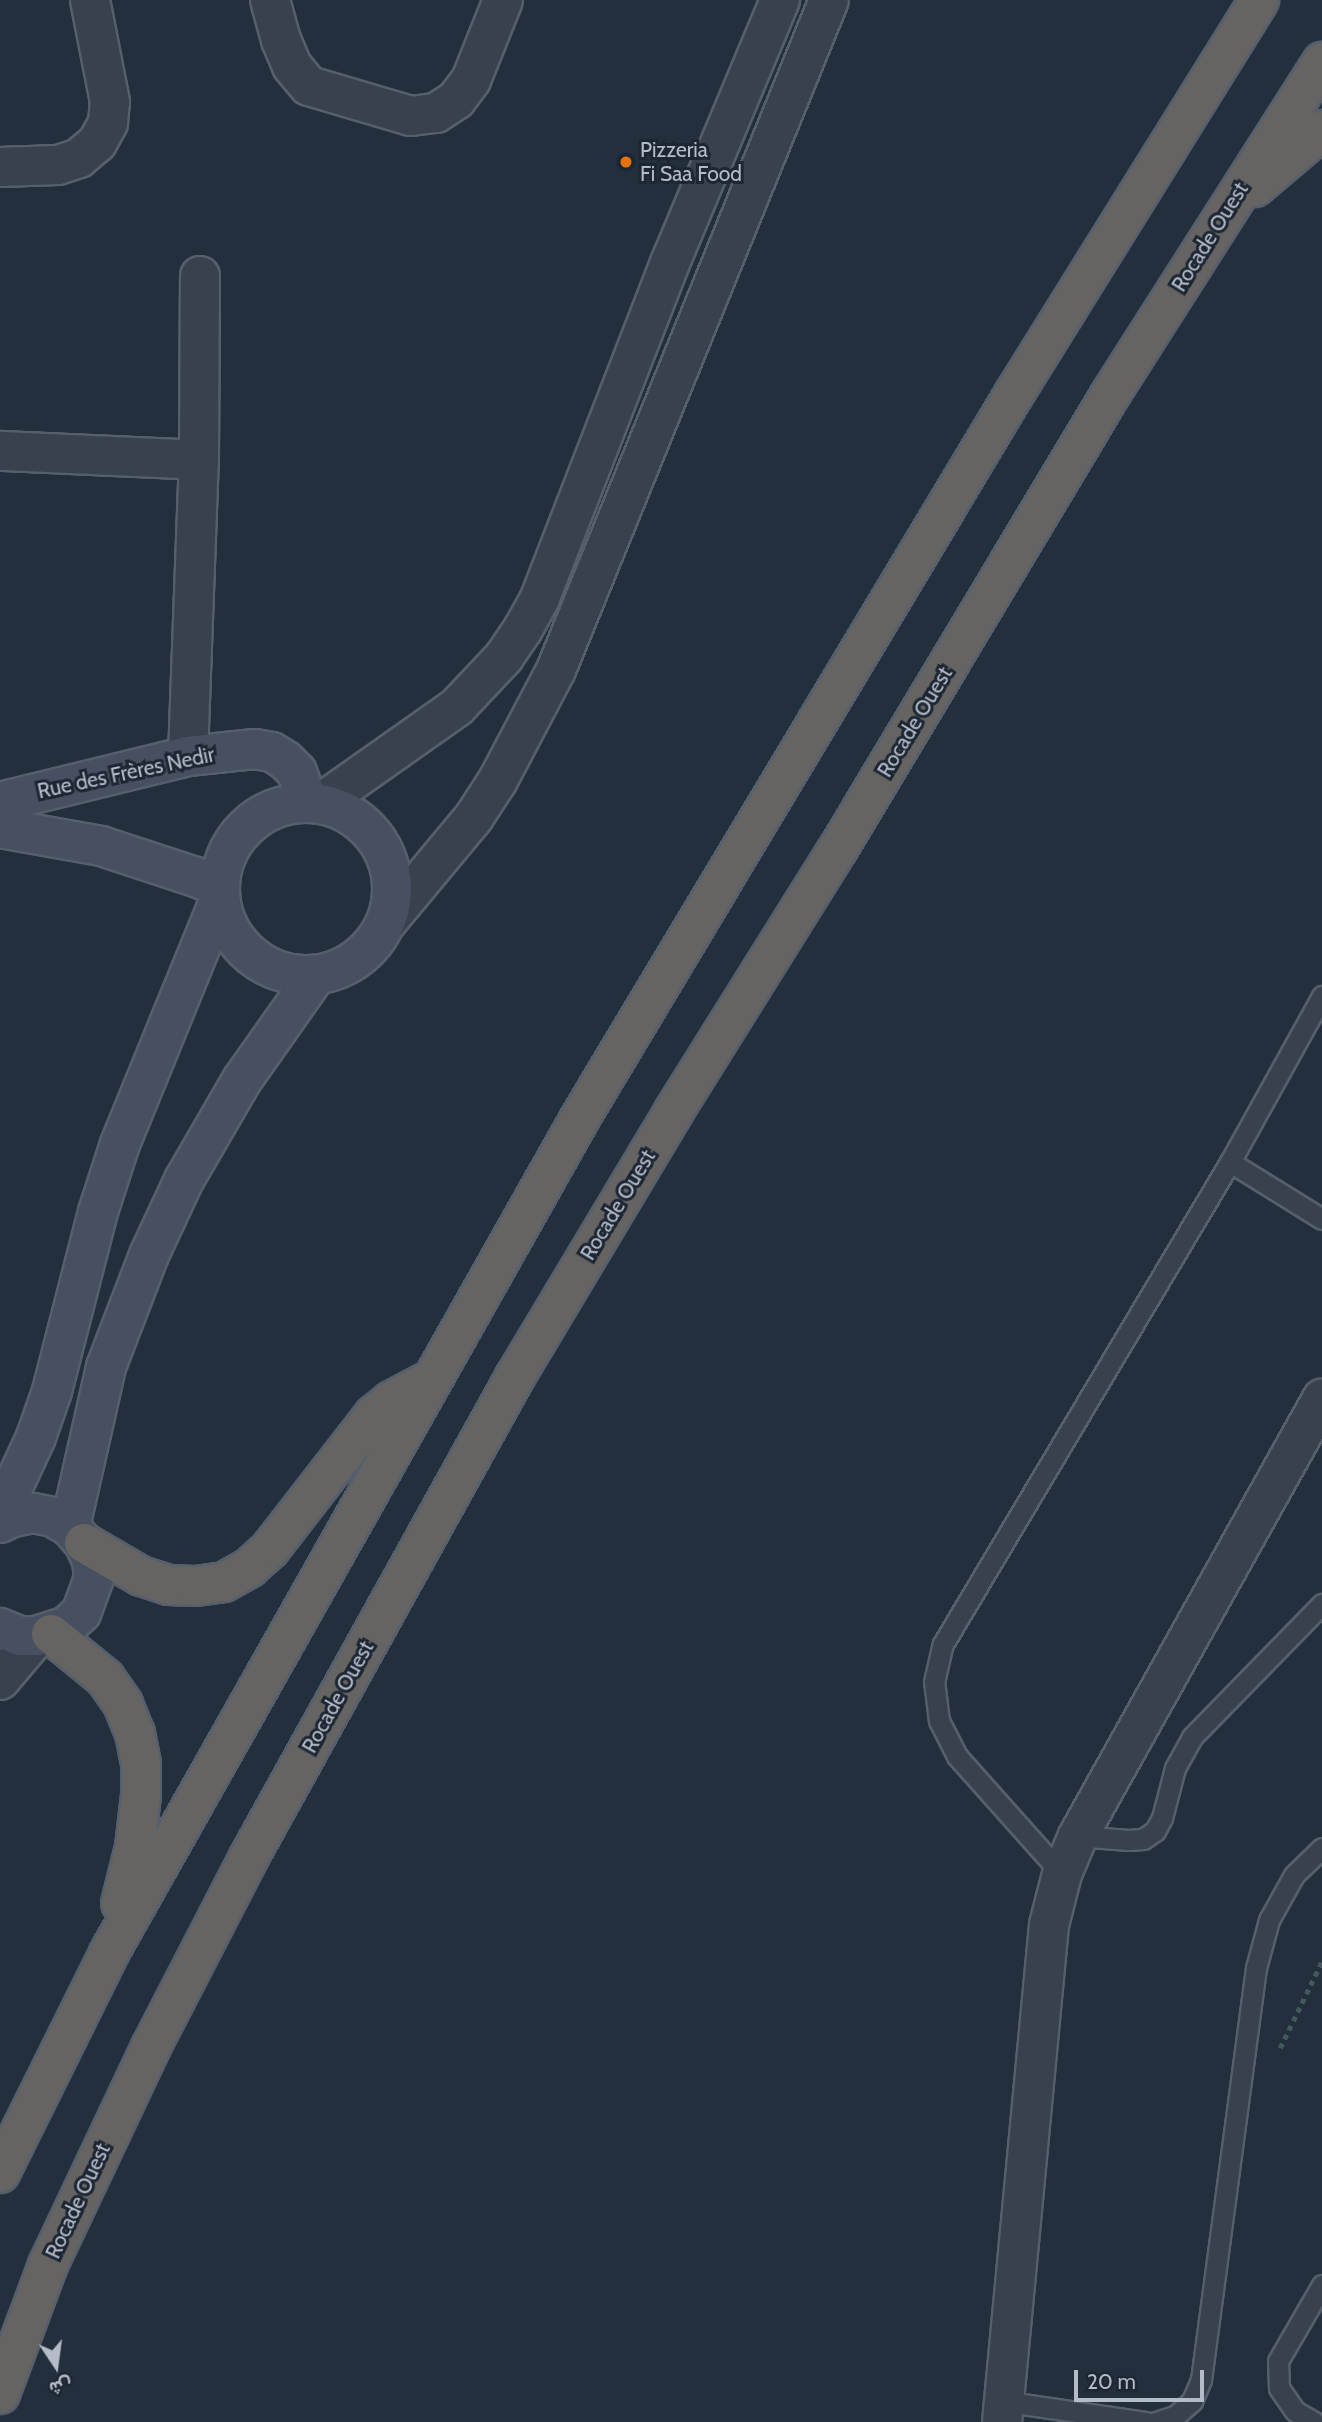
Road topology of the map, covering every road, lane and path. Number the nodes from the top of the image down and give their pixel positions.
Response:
1 (90, 0) edge
2 (270, 0) edge
3 (503, 0) edge
4 (780, 0) edge
5 (829, 0) edge
6 (1259, 0) edge
7 (1322, 62) edge
8 (1322, 130) edge
9 (0, 167) edge
10 (1224, 214) junction
11 (200, 276) dead end
12 (2, 451) dead end
13 (199, 460) junction
14 (188, 756) junction
15 (0, 802) edge
16 (315, 802) junction
17 (0, 828) edge
18 (219, 894) junction
19 (385, 925) junction
20 (316, 975) junction
21 (1322, 996) edge
22 (1230, 1162) junction
23 (1322, 1219) edge
24 (429, 1381) junction
25 (1322, 1399) edge
26 (0, 1516) edge
27 (0, 1523) edge
28 (77, 1535) junction
29 (1322, 1604) edge
30 (0, 1628) edge
31 (44, 1635) junction
32 (0, 1679) edge
33 (1078, 1836) junction
34 (1322, 1848) edge
35 (1062, 1874) junction
36 (109, 1953) junction
37 (0, 2173) edge
38 (1322, 2285) edge
39 (0, 2394) edge
40 (1002, 2411) edge
41 (1146, 2422) edge
42 (1156, 2422) edge
43 (1314, 2422) edge

1 - 9 street
2 - 3 street
4 - 16 street
5 - 19 street
6 - 24 highway
7 - 10 highway, Rocade Ouest
8 - 10 highway
10 - 39 highway, Rocade Ouest
11 - 13 street
12 - 13 street
13 - 14 street
14 - 15 main road, Rue des Frères Nedir
14 - 16 main road, Rue des Frères Nedir
16 - 18 main road
16 - 19 main road
17 - 18 main road, Rue des Frères Nedir
18 - 20 main road
18 - 26 main road
19 - 20 main road
20 - 28 main road
21 - 22 lane
22 - 23 lane
22 - 35 lane
24 - 28 highway
24 - 36 highway
25 - 33 street
27 - 28 main road
28 - 31 main road
29 - 33 lane
30 - 31 main road
31 - 32 street
31 - 36 highway
33 - 35 street
34 - 42 lane
35 - 40 street
36 - 37 highway
38 - 43 lane
40 - 41 lane

